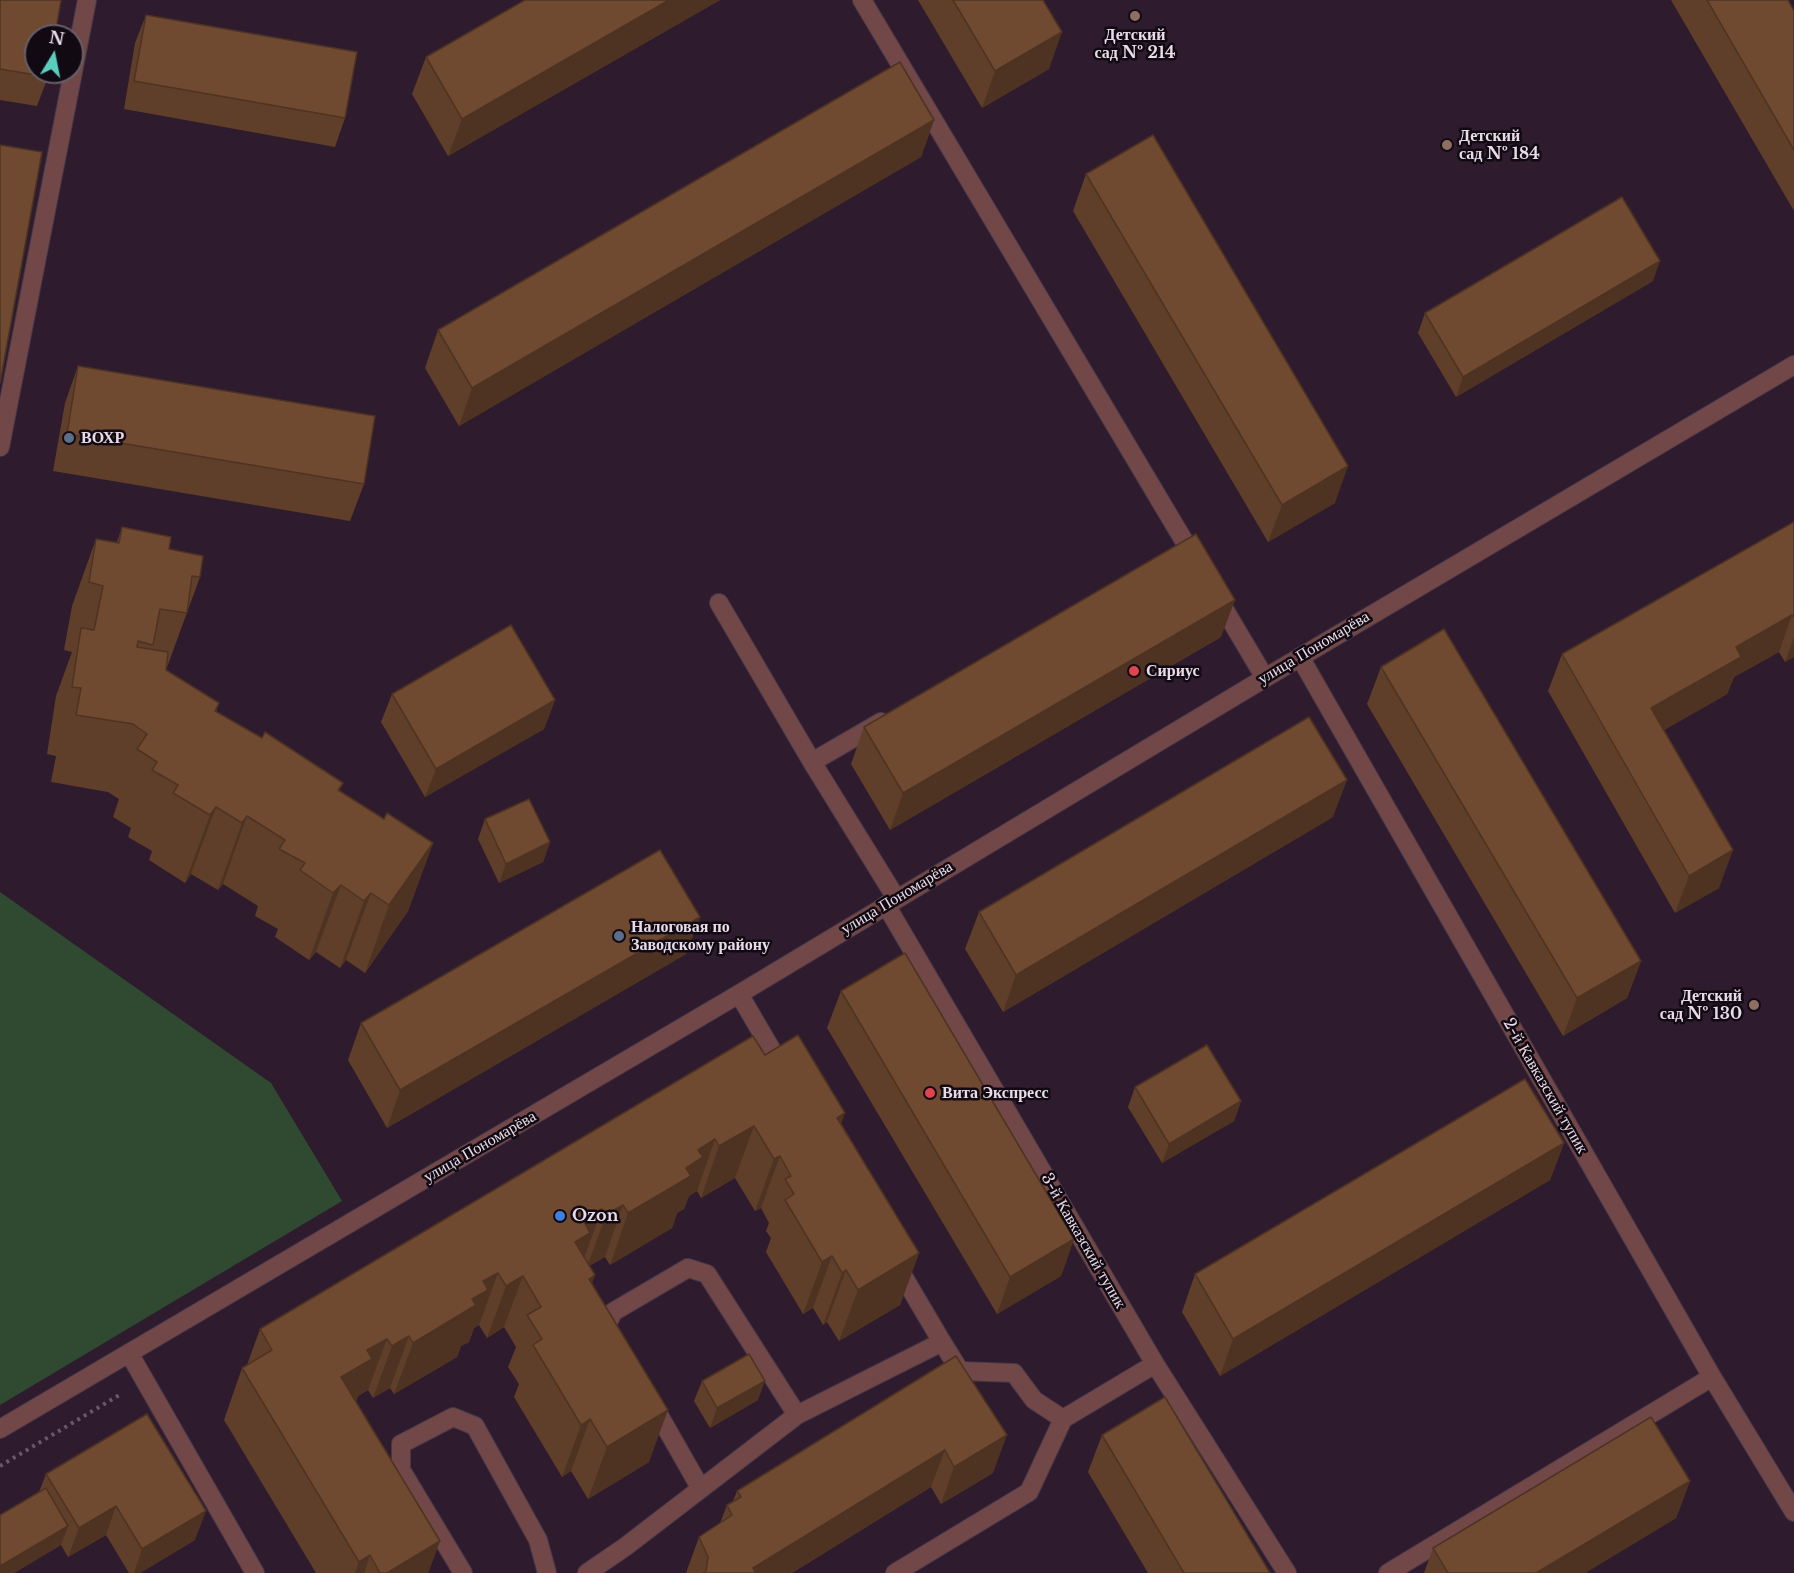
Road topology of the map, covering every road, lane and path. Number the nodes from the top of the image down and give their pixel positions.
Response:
1 (87, 0) edge
2 (862, 0) edge
3 (1794, 365) edge
4 (0, 447) edge
5 (719, 603) dead end
6 (1300, 657) junction
7 (1265, 678) junction
8 (895, 715) edge
9 (812, 762) junction
10 (891, 901) junction
11 (739, 994) junction
12 (793, 1086) edge
13 (888, 1250) edge
14 (942, 1342) junction
15 (618, 1346) edge
16 (129, 1353) junction
17 (1155, 1364) junction
18 (1712, 1377) junction
19 (641, 1385) edge
20 (797, 1415) junction
21 (1063, 1419) junction
22 (0, 1429) edge
23 (701, 1489) junction
24 (1794, 1512) edge
25 (255, 1573) edge
26 (463, 1573) edge
27 (547, 1573) edge
28 (587, 1573) edge
29 (895, 1573) edge
30 (1287, 1573) edge
31 (1388, 1573) edge

1 - 4 street
2 - 7 street
3 - 6 street, улица Пономарёва
5 - 9 street, 3-й Кавказский тупик
6 - 7 street, улица Пономарёва
6 - 18 street, 2-й Кавказский тупик
7 - 10 street, улица Пономарёва
8 - 9 street
9 - 10 street, 3-й Кавказский тупик
10 - 11 street, улица Пономарёва
10 - 17 street, 3-й Кавказский тупик
11 - 12 street
11 - 16 street, улица Пономарёва
13 - 14 street
14 - 20 street
14 - 21 street
15 - 20 street
16 - 22 street, улица Пономарёва
16 - 25 street
17 - 21 street
17 - 30 street, 3-й Кавказский тупик
18 - 24 street, 2-й Кавказский тупик
18 - 31 street
19 - 23 street
20 - 23 street
21 - 29 street
23 - 28 street
26 - 27 street

